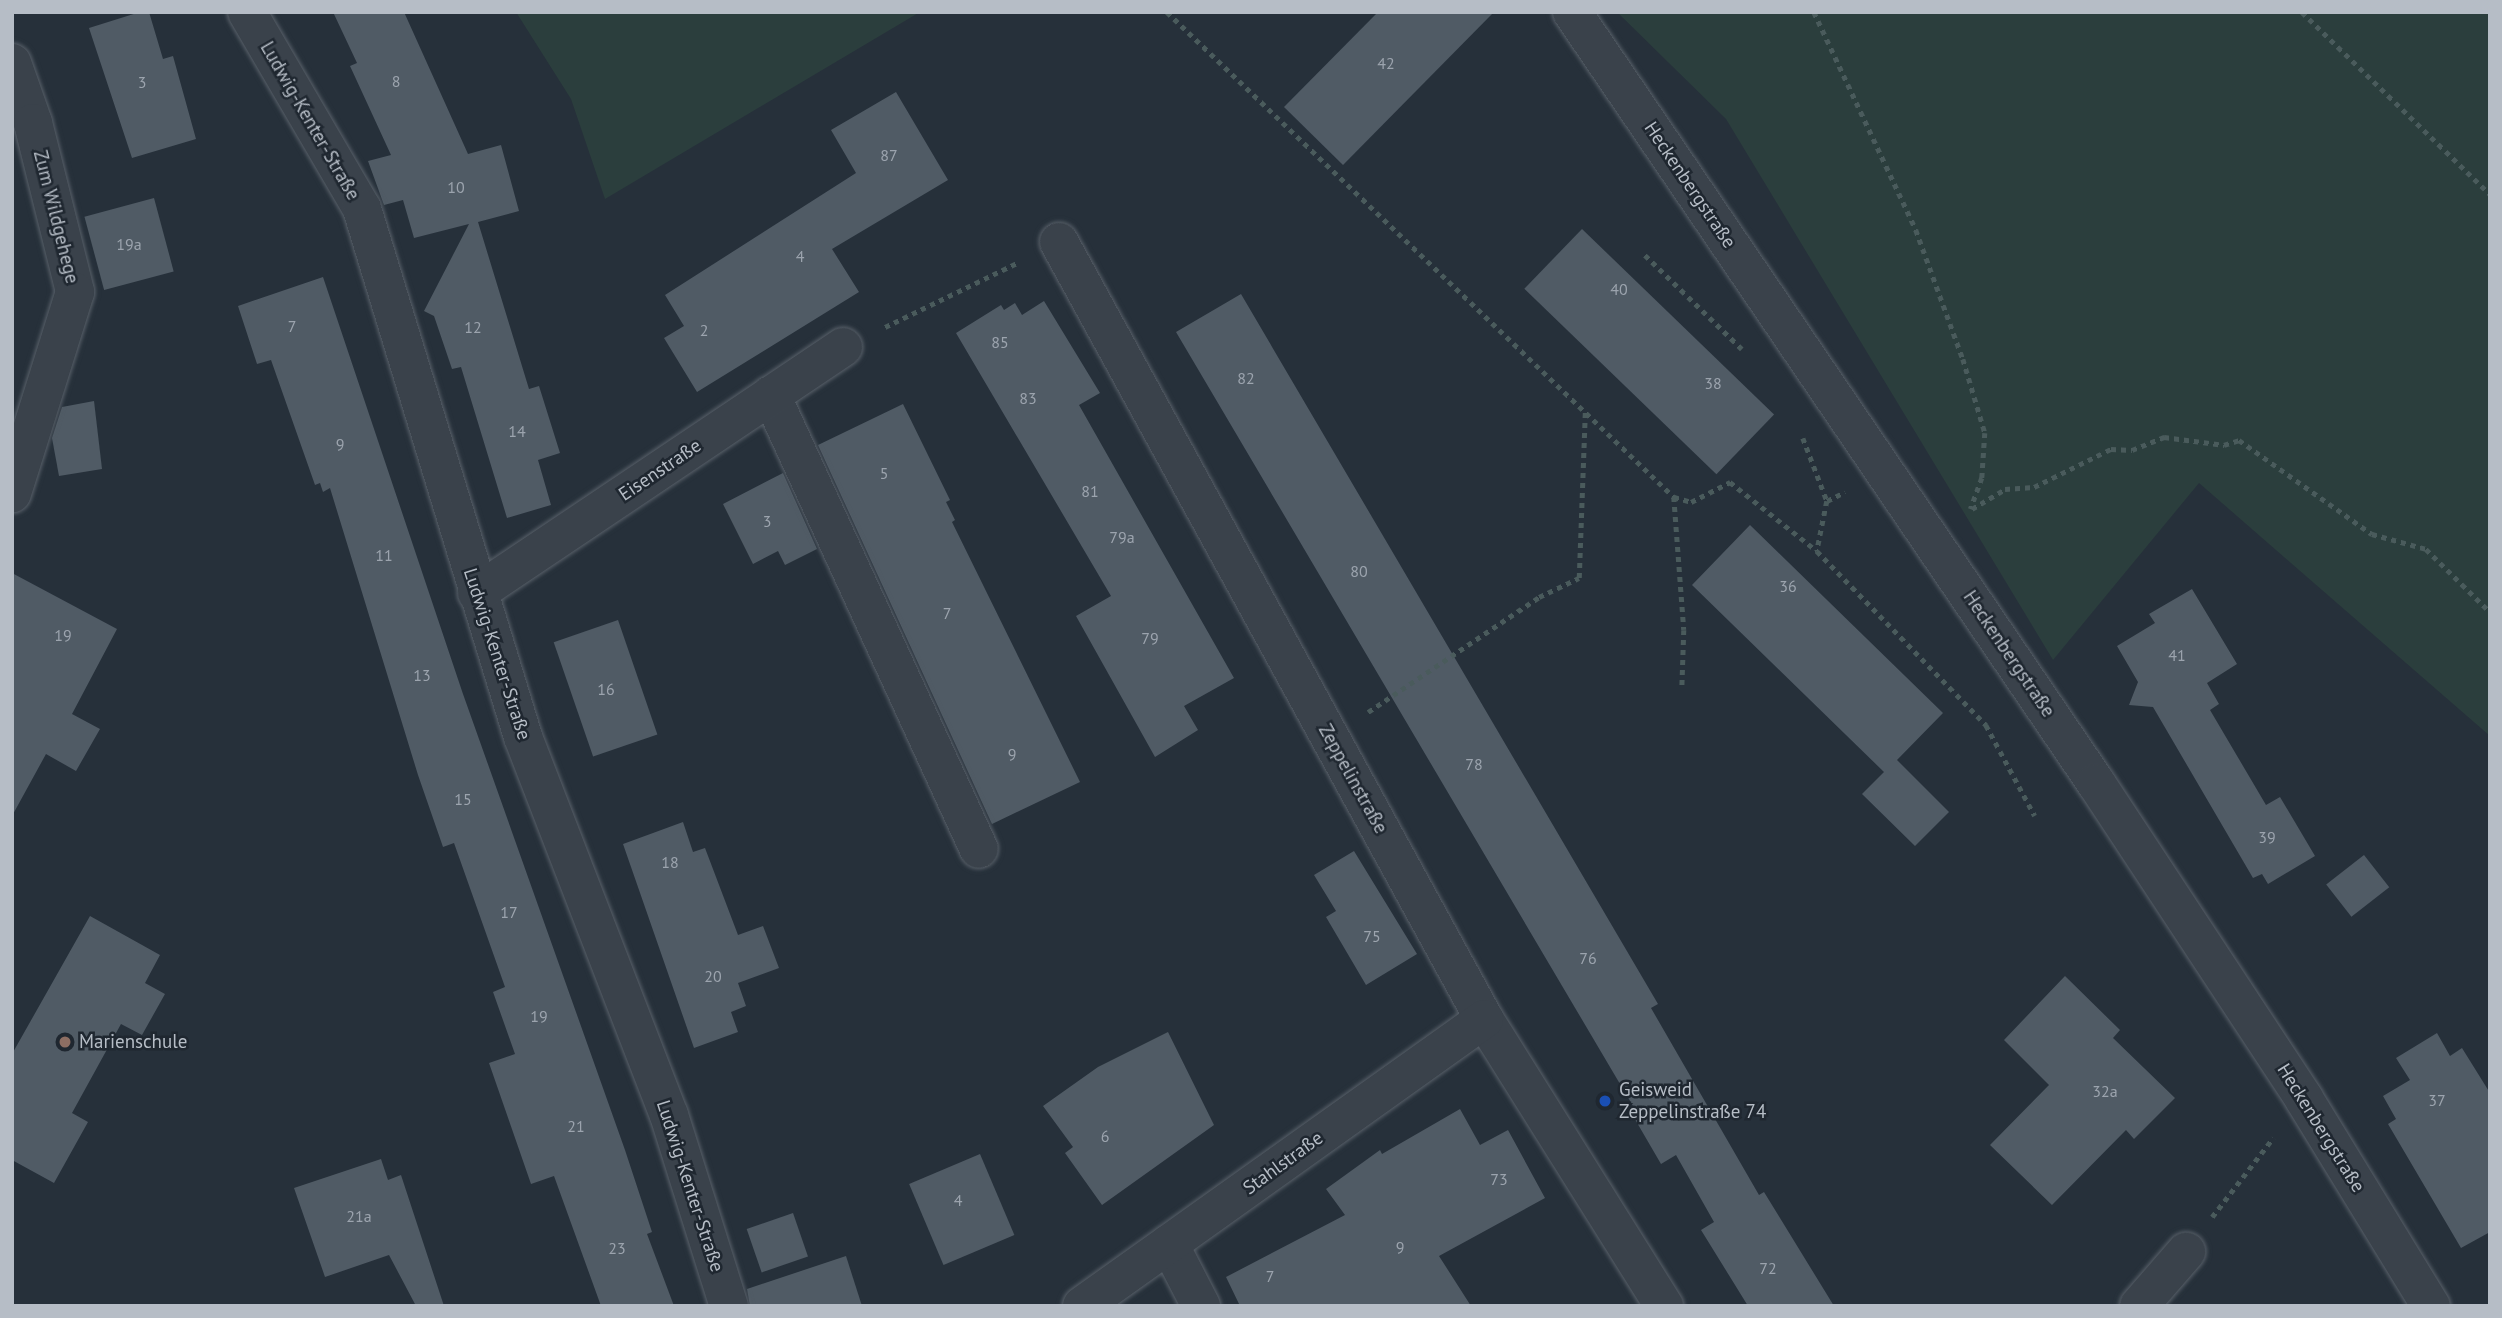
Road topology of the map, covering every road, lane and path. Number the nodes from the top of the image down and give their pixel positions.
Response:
1 (247, 12) edge
2 (1167, 12) edge
3 (1572, 12) edge
4 (1814, 12) edge
5 (2302, 12) edge
6 (12, 63) edge
7 (2490, 194) edge
8 (1059, 242) joint
9 (1645, 255) dead end
10 (843, 346) joint
11 (1749, 356) dead end
12 (771, 395) junction
13 (1585, 410) junction
14 (1799, 427) dead end
15 (12, 493) edge
16 (1674, 497) junction
17 (1972, 509) junction
18 (1937, 546) junction
19 (1816, 551) junction
20 (477, 593) junction
21 (2490, 612) edge
22 (1682, 689) dead end
23 (1330, 736) junction
24 (2035, 816) dead end
25 (979, 849) dead end
26 (1484, 1019) junction
27 (2256, 1159) dead end
28 (1169, 1244) junction
29 (2186, 1252) joint
30 (729, 1306) edge
31 (1082, 1306) edge
32 (1201, 1306) edge
33 (1664, 1306) edge
34 (2139, 1306) edge
35 (2431, 1306) edge

1 - 20 street, Ludwig-Kenter-Straße
2 - 13 path
3 - 18 street, Heckenbergstraße
4 - 17 path
5 - 7 path
6 - 15 street, Zum Wildgehege
8 - 10 path
8 - 23 street, Zeppelinstraße
9 - 11 path
10 - 12 street, Eisenstraße
12 - 20 street, Eisenstraße
12 - 25 street
13 - 16 path
13 - 23 path
14 - 19 path
16 - 19 path
16 - 22 path
17 - 18 path
17 - 21 path
18 - 35 street, Heckenbergstraße
19 - 24 path
20 - 30 street, Ludwig-Kenter-Straße
23 - 26 street, Zeppelinstraße
26 - 28 street, Stahlstraße
26 - 33 street, Zeppelinstraße
27 - 29 path
28 - 31 street, Stahlstraße
28 - 32 street
29 - 34 street

